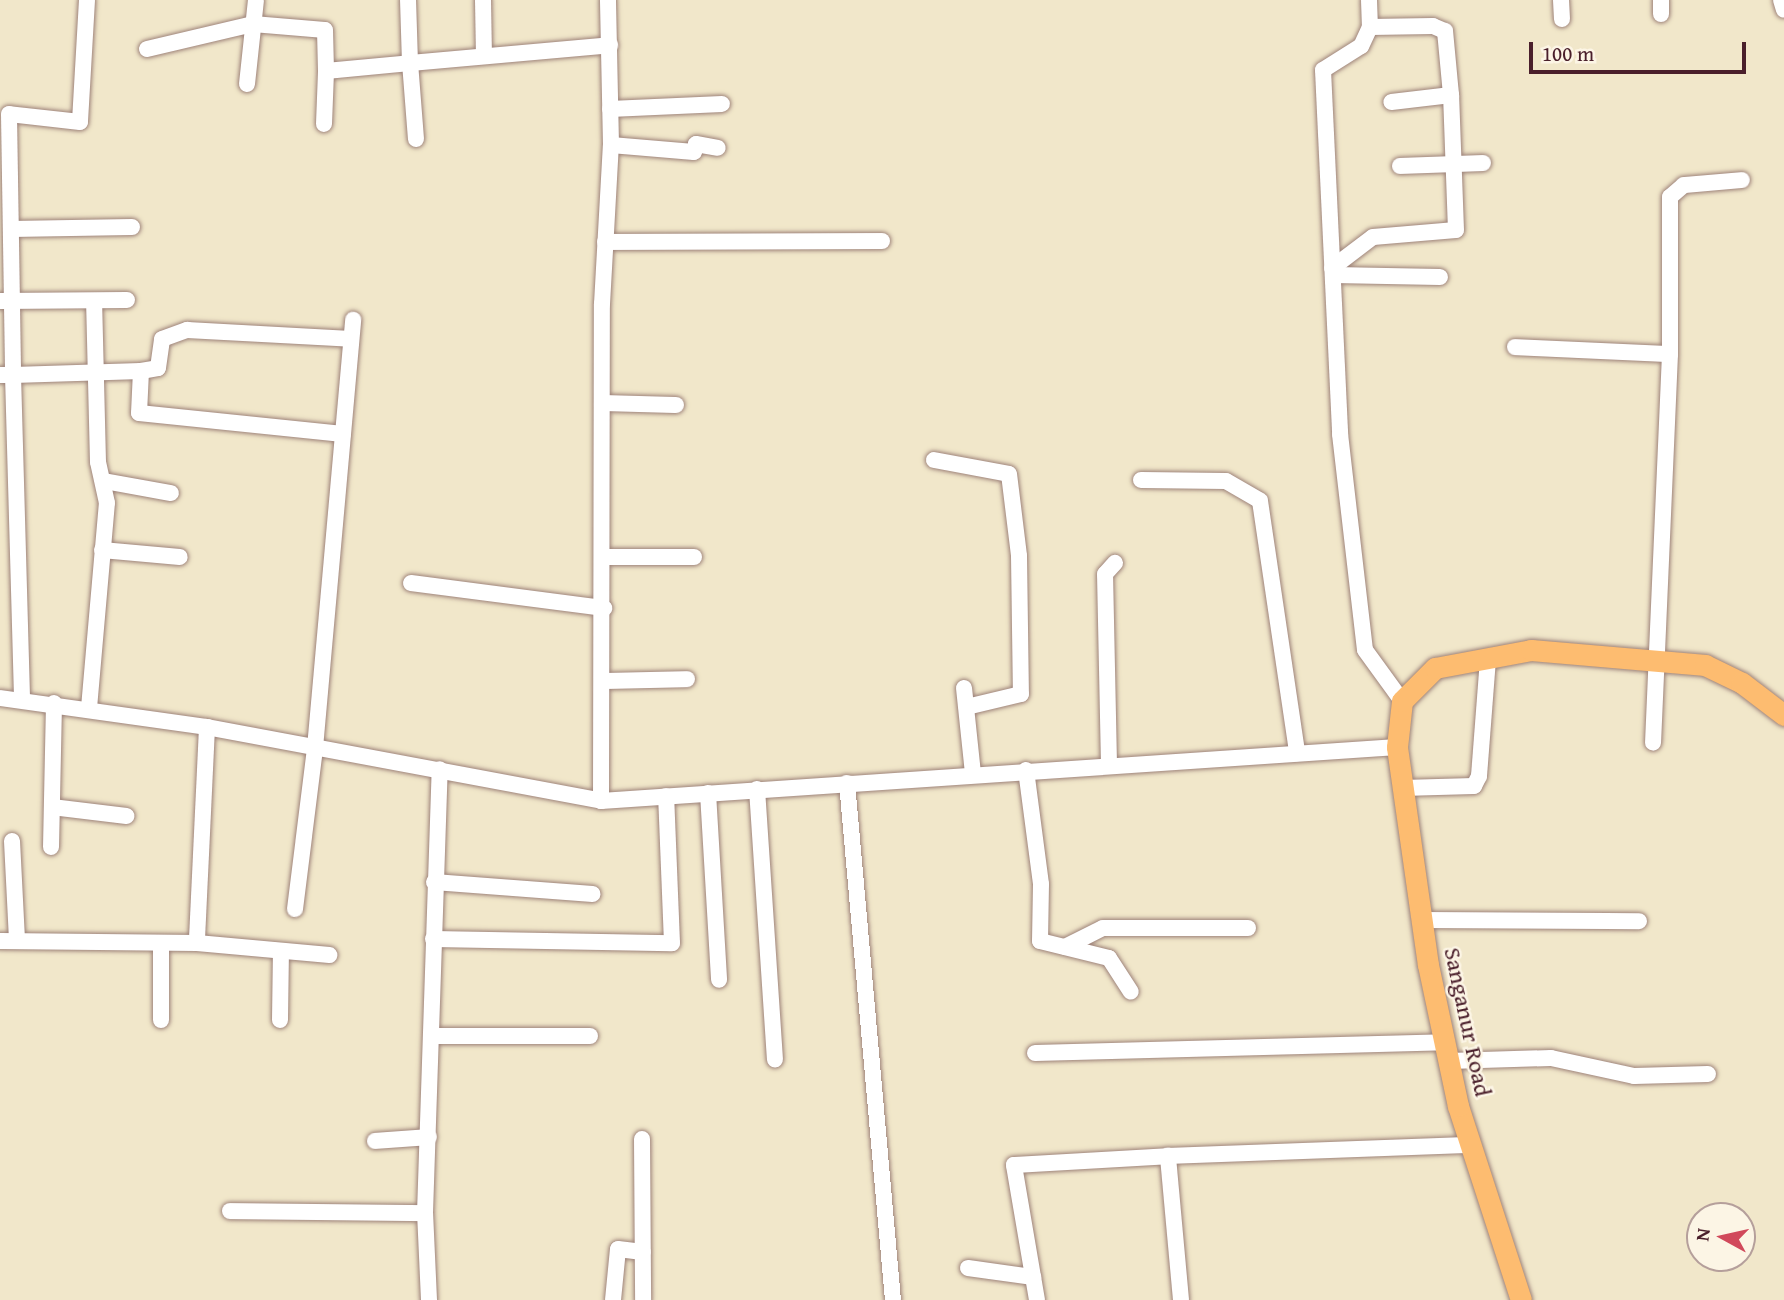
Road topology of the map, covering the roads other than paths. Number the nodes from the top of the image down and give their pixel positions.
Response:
1 (87, 0) edge
2 (256, 0) edge
3 (408, 0) edge
4 (483, 0) edge
5 (608, 0) edge
6 (1369, 0) edge
7 (1561, 0) edge
8 (1781, 0) edge
9 (1784, 10) edge
10 (1562, 19) dead end
11 (253, 24) junction
12 (1370, 27) junction
13 (610, 45) junction
14 (147, 49) dead end
15 (484, 56) junction
16 (410, 63) junction
17 (326, 71) junction
18 (247, 83) dead end
19 (1451, 95) junction
20 (1391, 102) dead end
21 (722, 104) dead end
22 (610, 109) junction
23 (4, 114) edge
24 (324, 124) dead end
25 (416, 139) dead end
26 (611, 145) junction
27 (718, 148) dead end
28 (1483, 163) dead end
29 (1454, 164) junction
30 (1400, 166) dead end
31 (1742, 180) dead end
32 (132, 227) dead end
33 (11, 229) junction
34 (605, 242) junction
35 (882, 242) dead end
36 (1332, 271) junction
37 (1440, 276) dead end
38 (127, 300) dead end
39 (6, 301) edge
40 (94, 301) junction
41 (353, 320) dead end
42 (351, 339) junction
43 (1516, 347) dead end
44 (1670, 354) junction
45 (94, 371) junction
46 (141, 371) junction
47 (6, 375) edge
48 (602, 403) junction
49 (676, 405) dead end
50 (343, 434) junction
51 (934, 460) dead end
52 (1141, 480) dead end
53 (104, 481) junction
54 (171, 493) dead end
55 (102, 550) junction
56 (180, 557) dead end
57 (604, 557) junction
58 (694, 557) dead end
59 (1115, 563) dead end
60 (411, 583) dead end
61 (604, 608) junction
62 (1488, 658) junction
63 (1657, 660) junction
64 (687, 679) dead end
65 (602, 681) junction
66 (964, 688) dead end
67 (0, 698) edge
68 (22, 698) junction
69 (1402, 701) junction
70 (54, 703) junction
71 (967, 707) junction
72 (89, 708) junction
73 (1784, 715) edge
74 (207, 727) junction
75 (1653, 743) dead end
76 (1397, 747) junction
77 (315, 748) junction
78 (1297, 753) junction
79 (1109, 764) junction
80 (440, 769) junction
81 (1026, 769) junction
82 (973, 773) junction
83 (847, 783) junction
84 (1402, 788) junction
85 (757, 789) junction
86 (708, 793) junction
87 (666, 796) junction
88 (601, 801) junction
89 (52, 807) junction
90 (126, 816) dead end
91 (12, 841) dead end
92 (51, 847) dead end
93 (434, 882) junction
94 (593, 894) dead end
95 (295, 909) dead end
96 (1421, 920) junction
97 (1639, 921) dead end
98 (1248, 928) dead end
99 (433, 939) junction
100 (8, 941) edge
101 (161, 943) junction
102 (197, 943) junction
103 (1065, 947) junction
104 (281, 951) junction
105 (329, 955) dead end
106 (719, 980) dead end
107 (1131, 992) dead end
108 (161, 1020) dead end
109 (280, 1020) dead end
110 (434, 1036) junction
111 (590, 1036) dead end
112 (1447, 1052) junction
113 (1035, 1053) dead end
114 (775, 1059) dead end
115 (1708, 1074) dead end
116 (429, 1137) junction
117 (642, 1139) dead end
118 (375, 1142) dead end
119 (1472, 1145) junction
120 (1168, 1156) junction
121 (230, 1211) dead end
122 (425, 1213) junction
123 (643, 1252) junction
124 (968, 1269) dead end
125 (1033, 1278) junction
126 (429, 1300) edge
127 (613, 1300) edge
128 (643, 1300) edge
129 (893, 1300) edge
130 (1037, 1300) edge
131 (1181, 1300) edge
132 (1521, 1300) edge

1 - 23 street
2 - 11 street
3 - 16 street
4 - 15 street
5 - 13 street
6 - 12 street
7 - 10 street
8 - 9 street
11 - 14 street
11 - 17 street
11 - 18 street
12 - 19 street
12 - 36 street
13 - 15 street
13 - 22 street
15 - 16 street
16 - 17 street
16 - 25 street
17 - 24 street
19 - 20 street
19 - 29 street
21 - 22 street
22 - 26 street
23 - 33 street
26 - 27 street
26 - 34 street
28 - 29 street
29 - 30 street
29 - 36 street
31 - 44 street
32 - 33 street
33 - 39 street
34 - 35 street
34 - 48 street
36 - 37 street
36 - 69 street
38 - 40 street
39 - 40 street
39 - 47 street
40 - 45 street
41 - 42 street
42 - 46 street
42 - 50 street
43 - 44 street
44 - 63 street
45 - 46 street
45 - 47 street
45 - 53 street
46 - 50 street
47 - 68 street
48 - 49 street
48 - 57 street
50 - 77 street
51 - 71 street
52 - 78 street
53 - 54 street
53 - 55 street
55 - 56 street
55 - 72 street
57 - 58 street
57 - 61 street
59 - 79 street
60 - 61 street
61 - 65 street
62 - 63 main road
62 - 69 main road
62 - 84 street
63 - 73 main road
63 - 75 street
64 - 65 street
65 - 88 street
66 - 71 street
67 - 68 street
68 - 70 street
69 - 76 main road, Sanganur Road
70 - 72 street
70 - 89 street
71 - 82 street
72 - 74 street
74 - 77 street
74 - 102 street
76 - 78 street
76 - 84 main road, Sanganur Road
77 - 80 street
77 - 95 street
78 - 79 street
79 - 81 street
80 - 88 street
80 - 93 street
81 - 82 street
81 - 103 street
82 - 83 street
83 - 85 street
83 - 129 street
84 - 96 main road, Sanganur Road
85 - 86 street
85 - 114 street
86 - 87 street
86 - 106 street
87 - 88 street
87 - 99 street
89 - 90 street
89 - 92 street
91 - 100 street
93 - 94 street
93 - 99 street
96 - 97 street
96 - 112 main road, Sanganur Road
98 - 103 street
99 - 110 street
100 - 101 street
101 - 102 street
101 - 108 street
102 - 104 street
103 - 107 street
104 - 105 street
104 - 109 street
110 - 111 street
110 - 116 street
112 - 113 street
112 - 115 street
112 - 119 main road, Sanganur Road
116 - 118 street
116 - 122 street
117 - 123 street
119 - 120 street
119 - 132 main road, Sanganur Road
120 - 125 street
120 - 131 street
121 - 122 street
122 - 126 street
123 - 127 street
123 - 128 street
124 - 125 street
125 - 130 street

